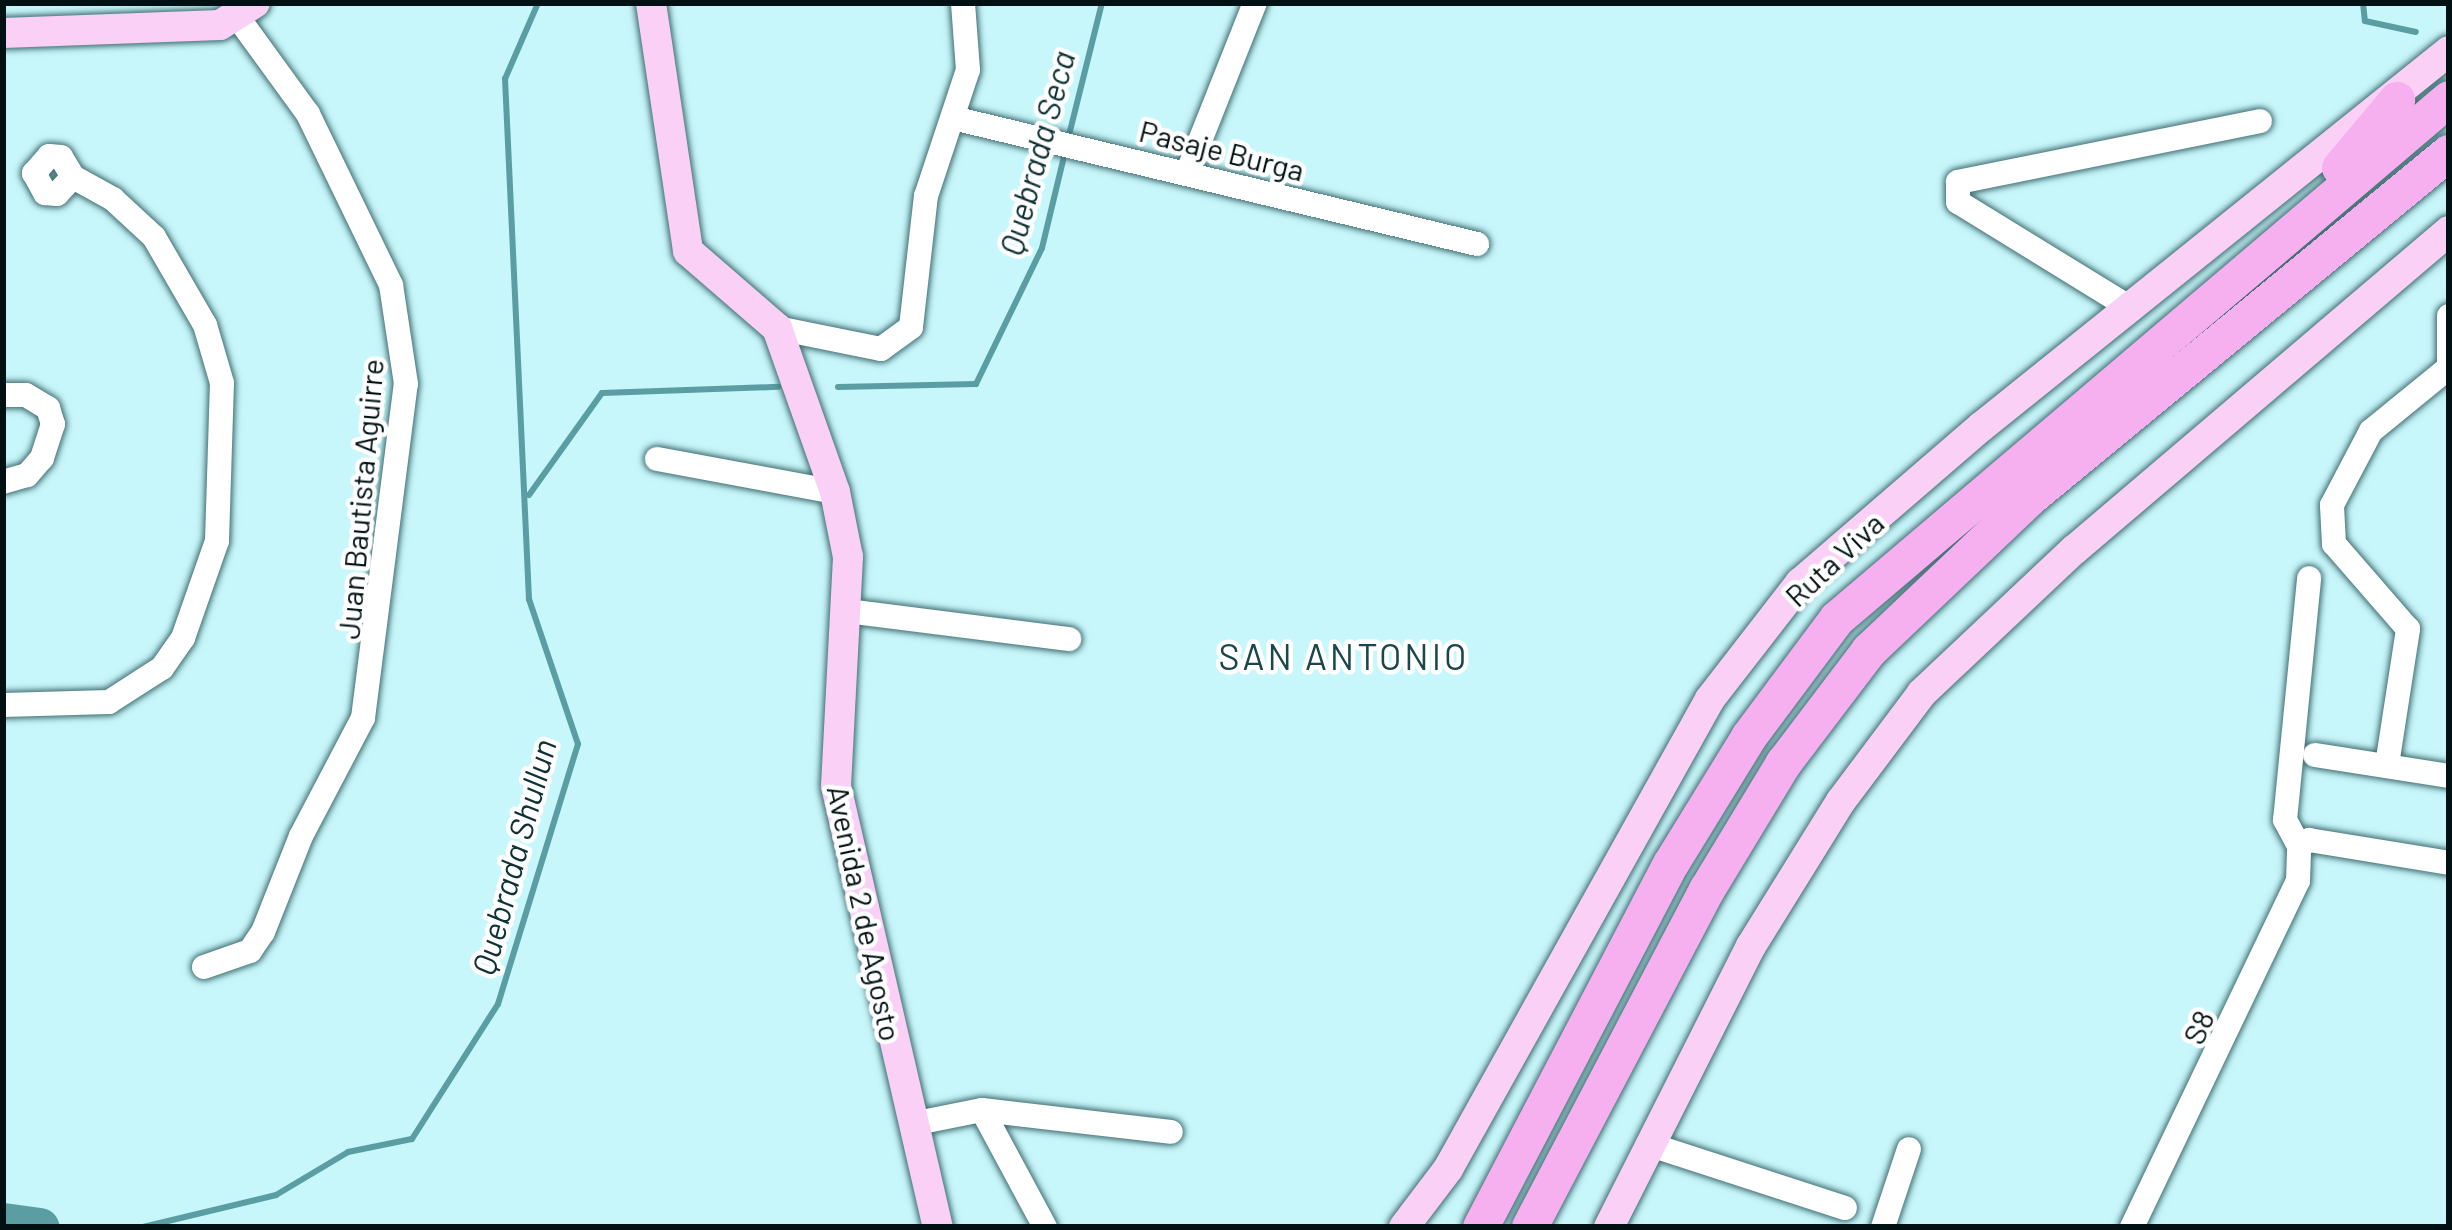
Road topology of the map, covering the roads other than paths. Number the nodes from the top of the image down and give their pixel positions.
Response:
1 (651, 3) edge
2 (963, 3) edge
3 (1255, 3) edge
4 (247, 11) edge
5 (3, 33) edge
6 (2449, 51) edge
7 (2449, 99) edge
8 (2397, 100) junction
9 (953, 118) junction
10 (2260, 122) dead end
11 (2449, 153) edge
12 (1188, 171) junction
13 (73, 177) dead end
14 (2449, 230) edge
15 (2280, 240) junction
16 (1477, 244) dead end
17 (2132, 310) junction
18 (2449, 316) edge
19 (777, 328) junction
20 (2448, 371) edge
21 (3, 394) edge
22 (657, 459) dead end
23 (3, 482) edge
24 (836, 492) junction
25 (2309, 578) dead end
26 (847, 611) junction
27 (1069, 639) dead end
28 (3, 705) edge
29 (2315, 755) dead end
30 (2387, 765) junction
31 (2449, 776) edge
32 (2299, 846) junction
33 (2449, 863) edge
34 (204, 967) dead end
35 (982, 1110) junction
36 (912, 1124) junction
37 (1171, 1132) dead end
38 (1648, 1144) junction
39 (1909, 1149) dead end
40 (1845, 1208) dead end
41 (938, 1227) edge
42 (1045, 1227) edge
43 (1404, 1227) edge
44 (1480, 1227) edge
45 (1530, 1227) edge
46 (1609, 1227) edge
47 (1882, 1227) edge
48 (2132, 1227) edge

1 - 19 main road, Avenida 2 de Agosto
2 - 9 street
3 - 12 street
4 - 5 main road
4 - 34 street, Juan Bautista Aguirre
6 - 8 main road, Ruta Viva
7 - 15 highway, Ruta Viva
8 - 15 highway
8 - 17 main road, Ruta Viva
9 - 12 street, Pasaje Burga
9 - 19 street
10 - 17 street
11 - 45 highway
12 - 16 street, Pasaje Burga
13 - 28 street
14 - 38 main road
15 - 44 highway, Ruta Viva
17 - 43 main road, Ruta Viva
18 - 20 street
19 - 24 main road, Avenida 2 de Agosto
20 - 30 street
21 - 23 street
22 - 24 street
24 - 26 main road, Avenida 2 de Agosto
25 - 32 street, S8
26 - 27 street
26 - 36 main road, Avenida 2 de Agosto
29 - 30 street
30 - 31 street
32 - 33 street
32 - 48 street, S8
35 - 36 street
35 - 37 street
35 - 42 street
36 - 41 main road, Avenida 2 de Agosto
38 - 40 street
38 - 46 main road
39 - 47 street

